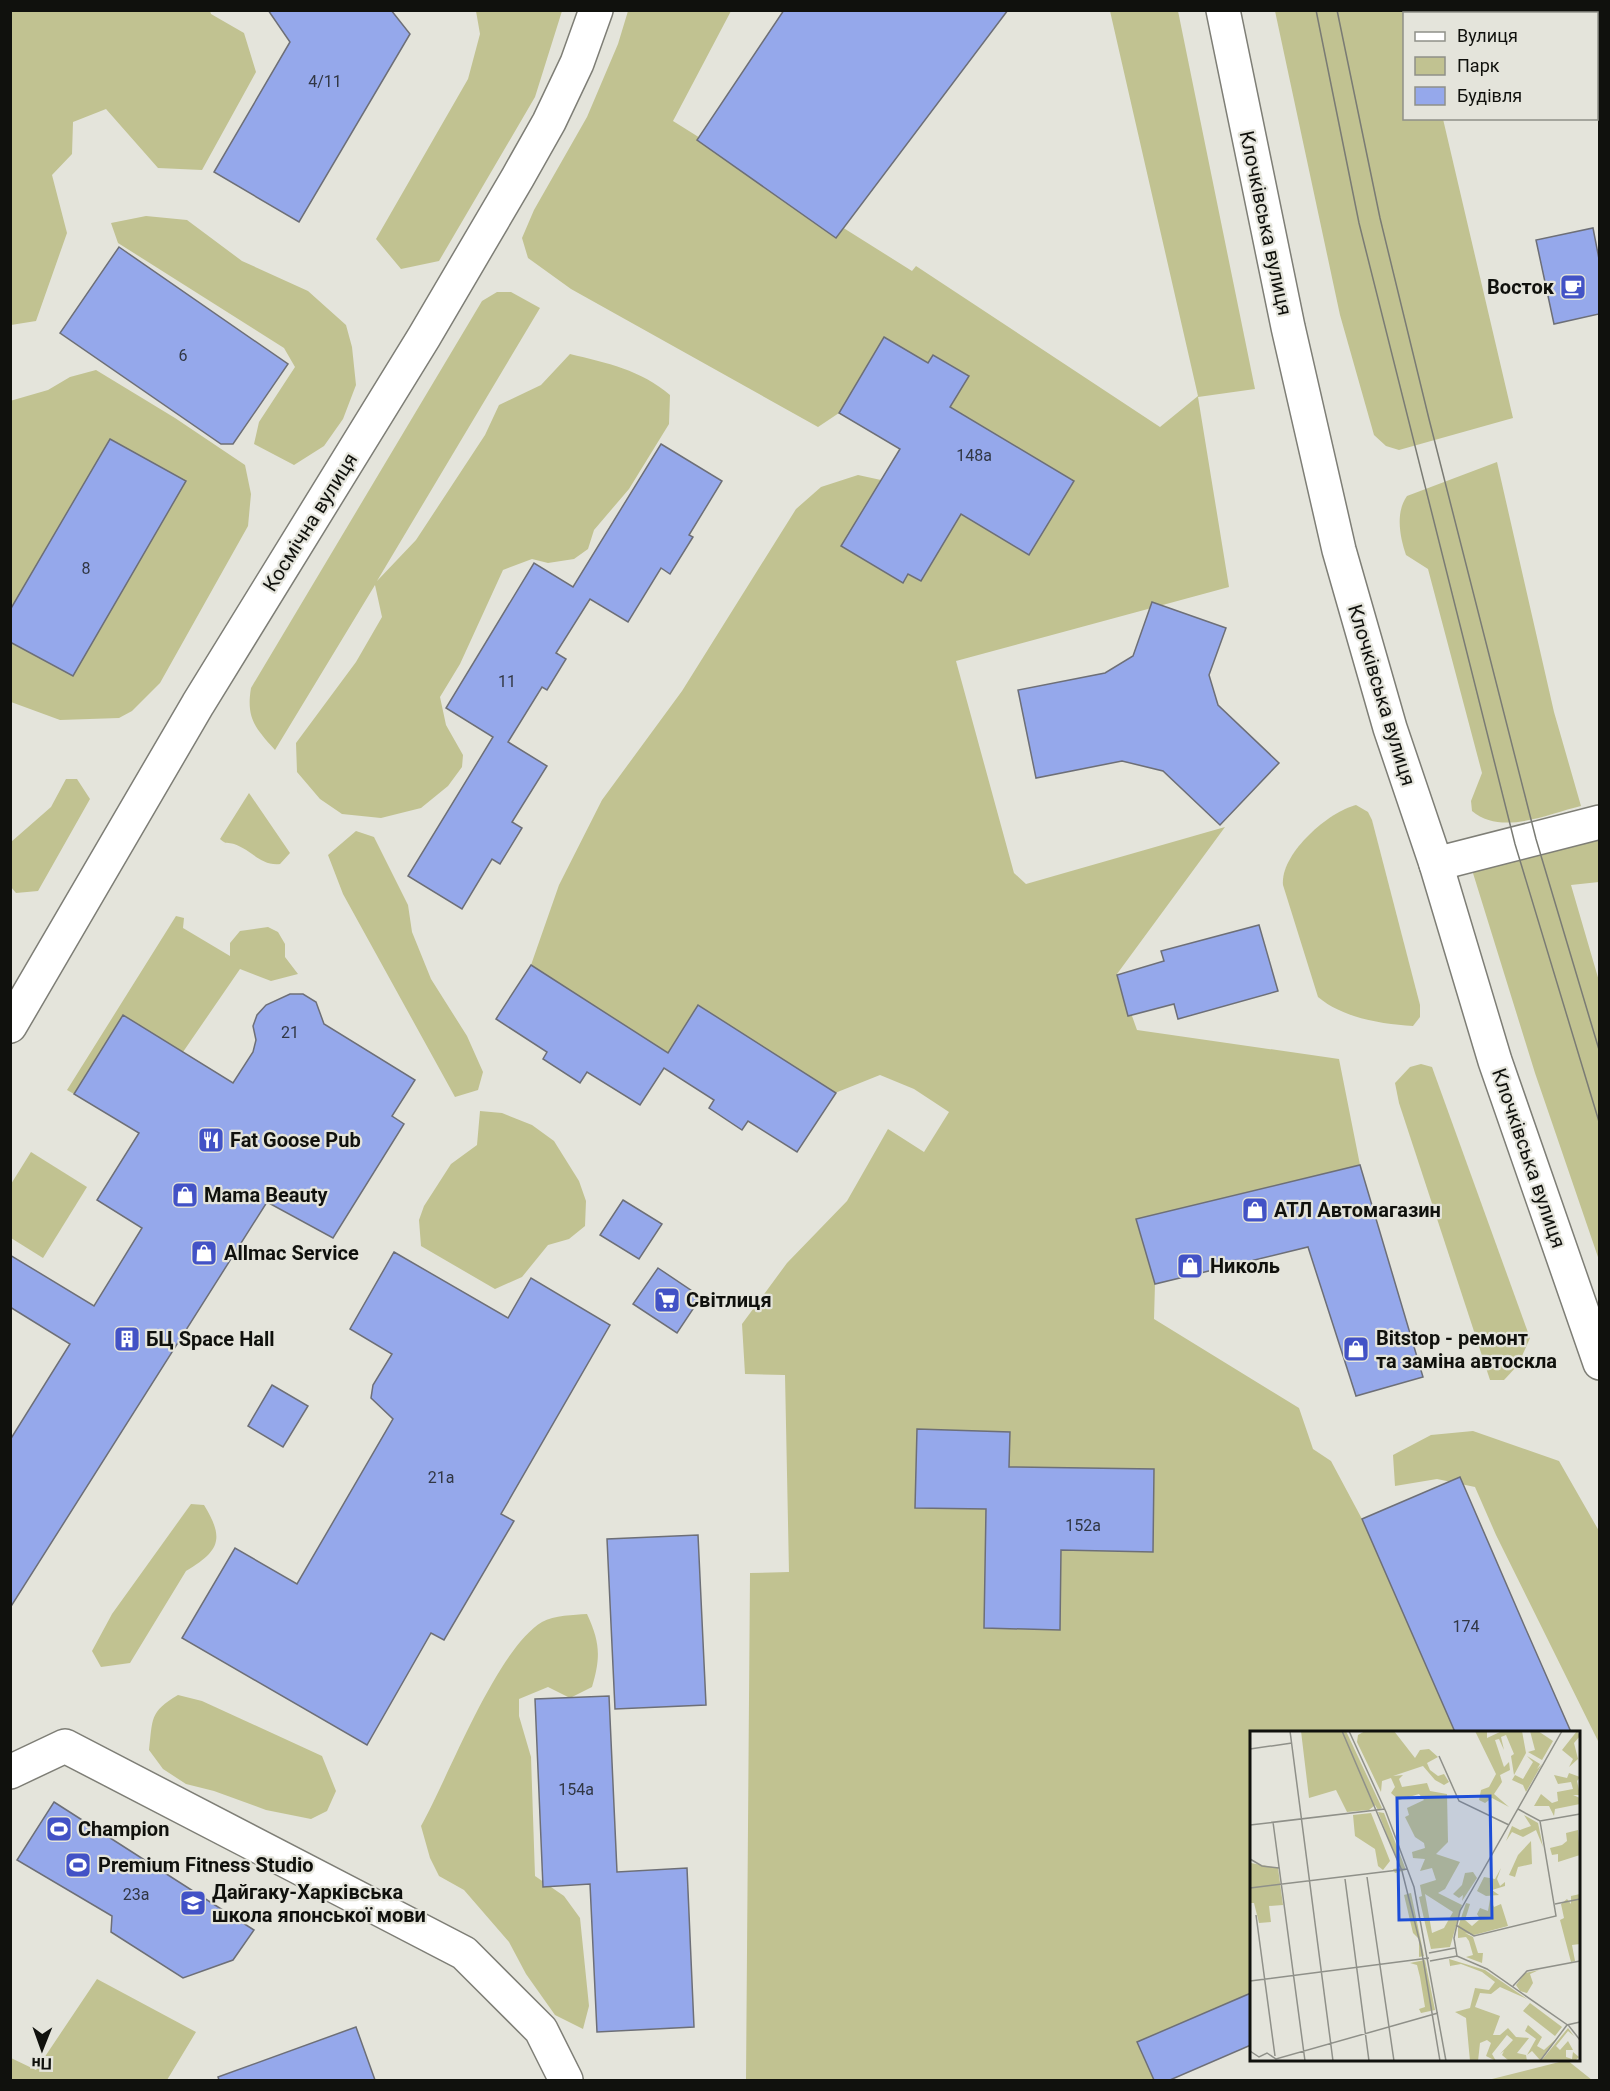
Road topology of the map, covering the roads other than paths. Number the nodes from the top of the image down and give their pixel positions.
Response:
1 (596, 10) edge
2 (1223, 10) edge
3 (1599, 822) edge
4 (1436, 864) junction
5 (10, 1026) edge
6 (1599, 1363) edge
7 (10, 1772) edge
8 (566, 2080) edge

1 - 5 street, Космічна вулиця
2 - 4 street, Клочківська вулиця
3 - 4 street
4 - 6 street, Клочківська вулиця
7 - 8 street

